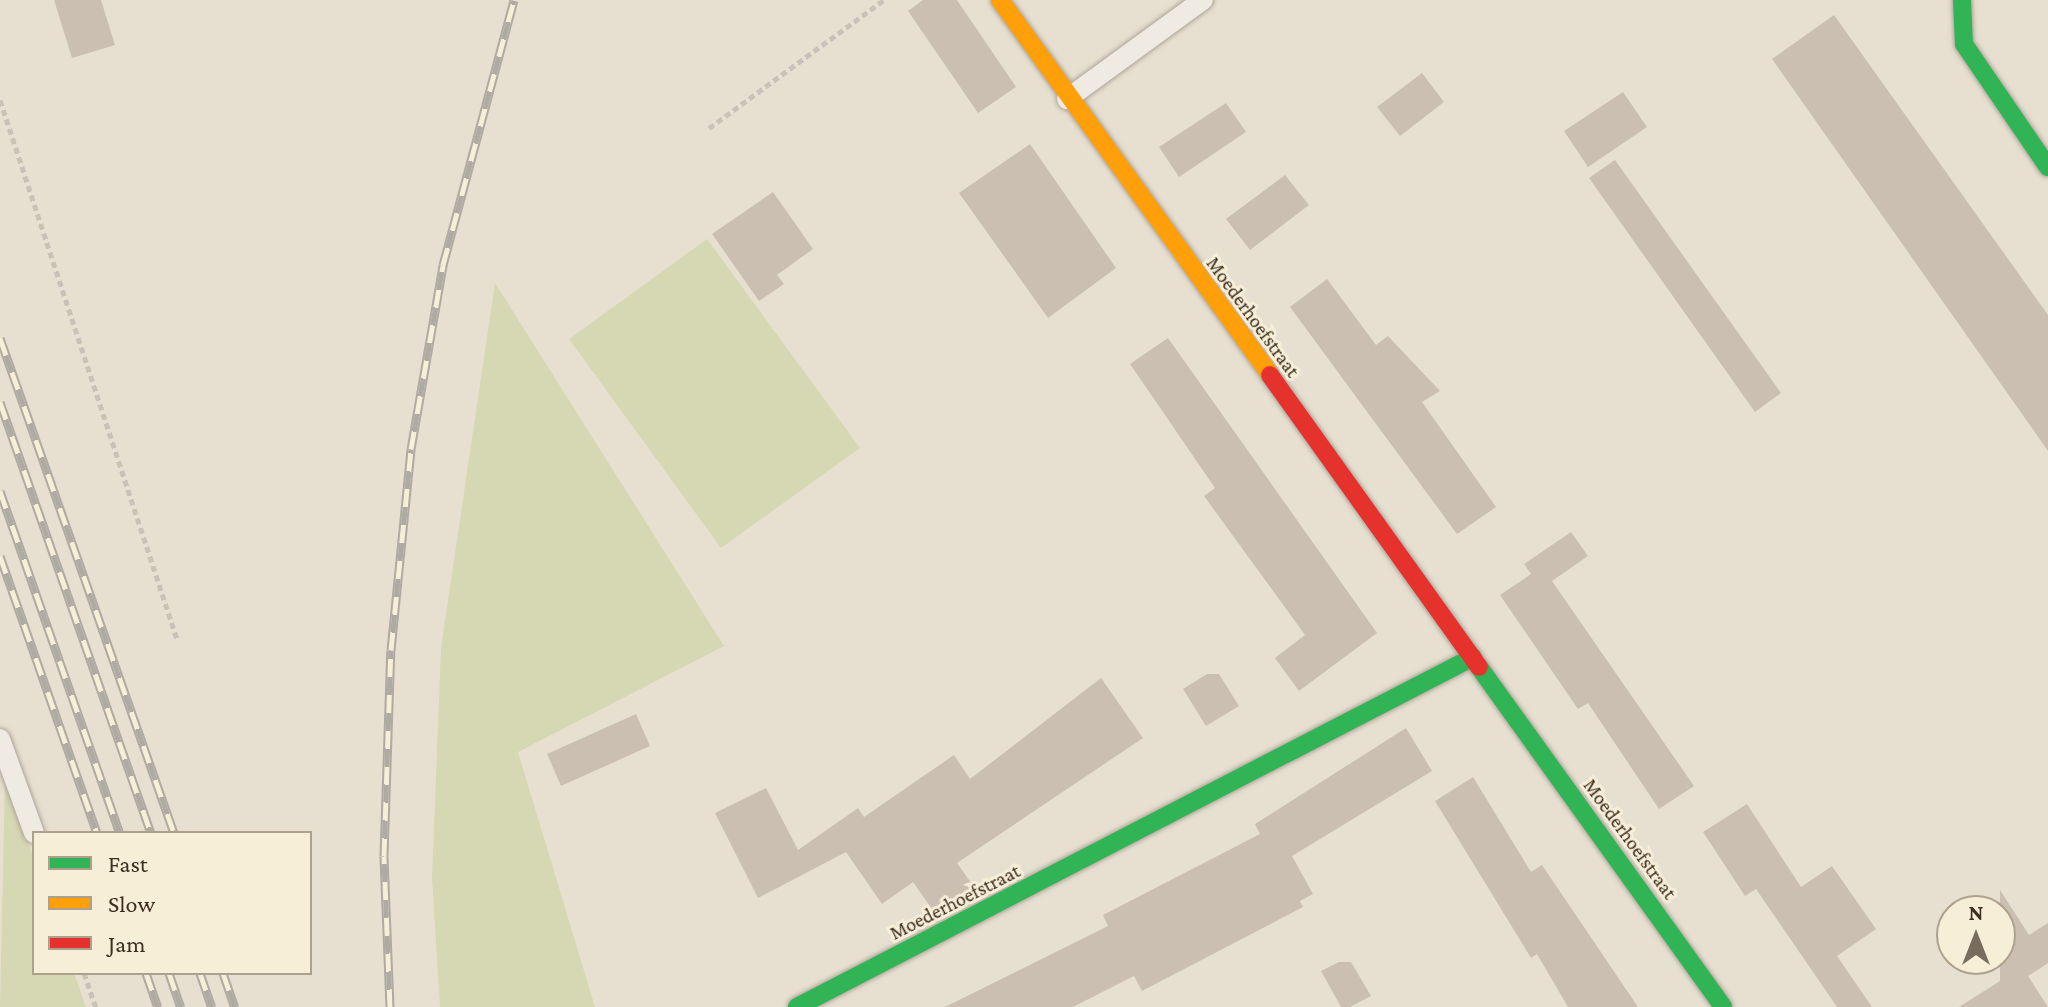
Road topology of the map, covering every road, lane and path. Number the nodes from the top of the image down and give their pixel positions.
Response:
1 (884, 0) edge
2 (1000, 0) edge
3 (1203, 0) edge
4 (1962, 0) edge
5 (1067, 99) junction
6 (0, 100) edge
7 (709, 128) dead end
8 (2048, 167) edge
9 (177, 639) dead end
10 (1473, 657) junction
11 (0, 739) edge
12 (33, 831) edge
13 (85, 975) edge
14 (96, 1007) edge
15 (797, 1007) edge
16 (1723, 1007) edge

1 - 7 path
2 - 5 street, Moederhoefstraat
3 - 5 lane
4 - 8 street
5 - 10 street, Moederhoefstraat
6 - 9 path
10 - 15 street, Moederhoefstraat
10 - 16 street, Moederhoefstraat
11 - 12 lane
13 - 14 path

